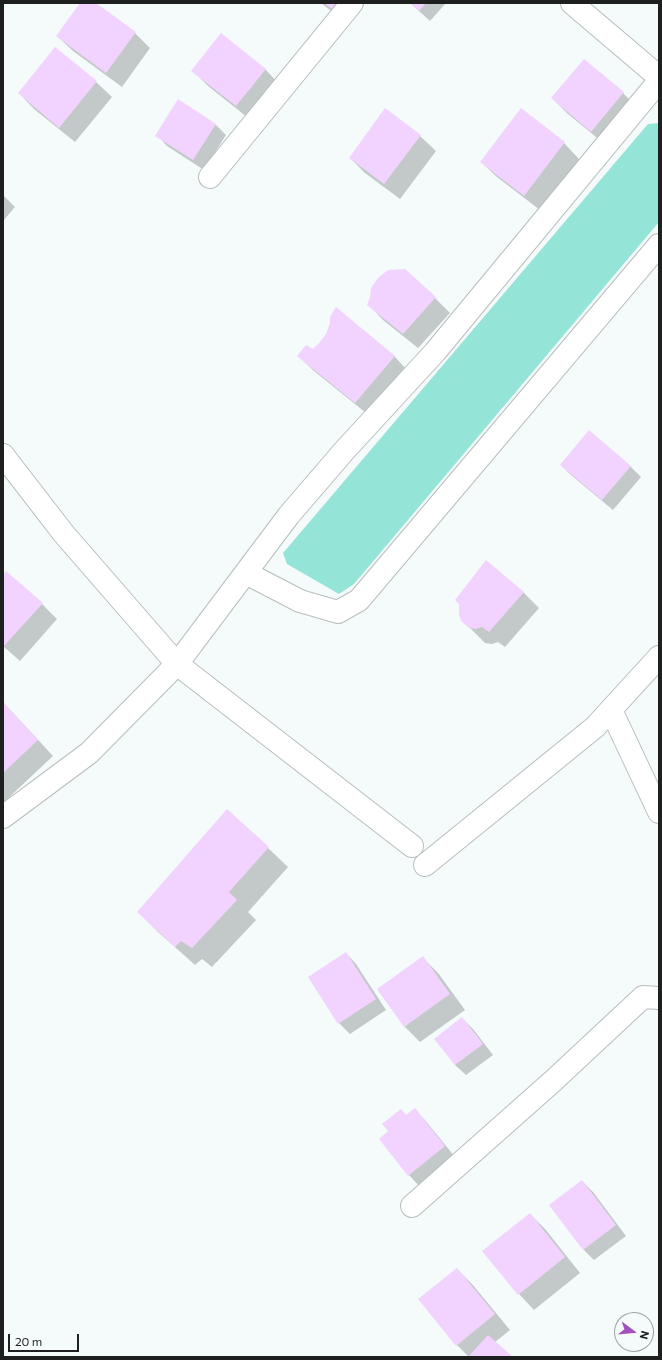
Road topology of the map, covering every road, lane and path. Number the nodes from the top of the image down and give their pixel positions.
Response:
1 (352, 3) edge
2 (572, 3) edge
3 (659, 76) edge
4 (659, 81) edge
5 (210, 177) dead end
6 (659, 245) edge
7 (3, 455) edge
8 (246, 573) junction
9 (659, 657) edge
10 (177, 664) junction
11 (611, 710) junction
12 (659, 812) edge
13 (3, 817) edge
14 (412, 846) dead end
15 (425, 865) dead end
16 (659, 998) edge
17 (412, 1206) dead end

1 - 5 street
2 - 3 street
4 - 8 street
6 - 8 street
7 - 10 street
8 - 10 street
9 - 11 street
10 - 13 street
10 - 14 street
11 - 12 street
11 - 15 street
16 - 17 street

